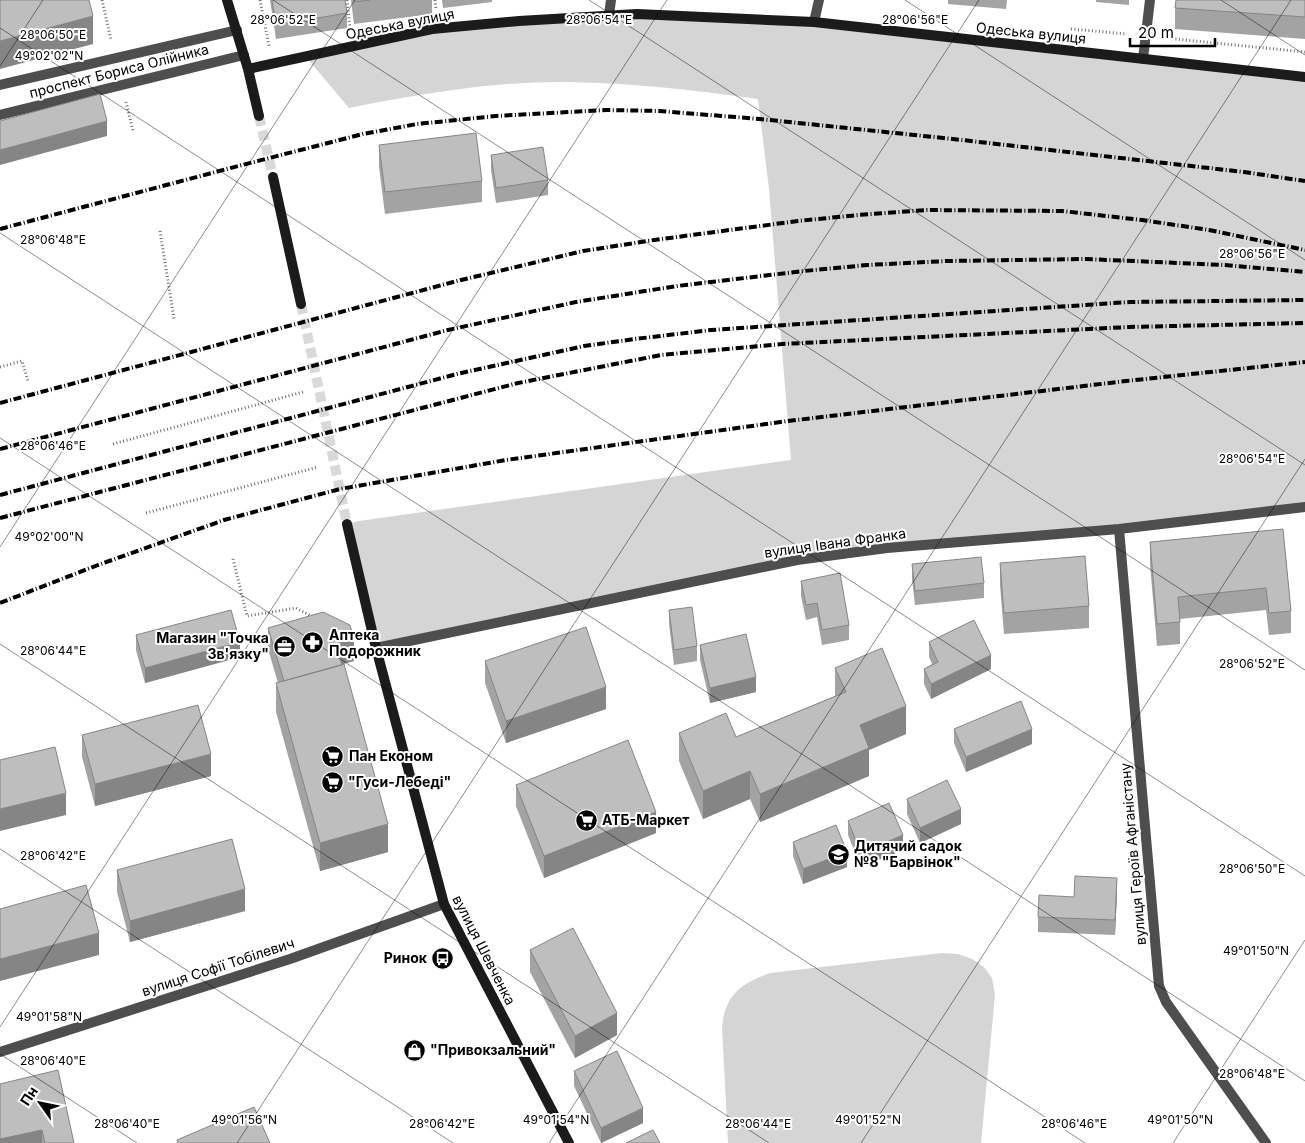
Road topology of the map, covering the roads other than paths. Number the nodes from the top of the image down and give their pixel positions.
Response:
1 (228, 0) edge
2 (611, 0) edge
3 (819, 0) edge
4 (1150, 0) edge
5 (609, 15) junction
6 (814, 22) junction
7 (237, 30) junction
8 (244, 55) junction
9 (1143, 59) junction
10 (248, 69) junction
11 (1305, 77) edge
12 (0, 85) edge
13 (0, 115) edge
14 (259, 116) tunnel mouth
15 (273, 177) tunnel mouth
16 (302, 304) tunnel mouth
17 (1305, 507) edge
18 (347, 524) tunnel mouth
19 (1118, 529) junction
20 (376, 648) junction
21 (444, 904) junction
22 (0, 1052) edge
23 (569, 1143) edge
24 (1266, 1143) edge

1 - 7 main road
2 - 5 street
3 - 6 street
4 - 9 street
5 - 6 main road, Одеська вулиця
5 - 10 main road, Одеська вулиця
6 - 9 main road, Одеська вулиця
7 - 8 main road
7 - 12 street, проспект Бориса Олійника
8 - 10 main road
8 - 13 street, проспект Бориса Олійника
9 - 11 main road, Одеська вулиця
10 - 14 main road
15 - 16 main road
17 - 19 street, вулиця Івана Франка
18 - 20 main road, вулиця Шевченка
19 - 20 street, вулиця Івана Франка
19 - 24 street, вулиця Героїв Афганістану
20 - 21 main road, вулиця Шевченка
21 - 22 street, вулиця Софії Тобілевич
21 - 23 main road, вулиця Шевченка

